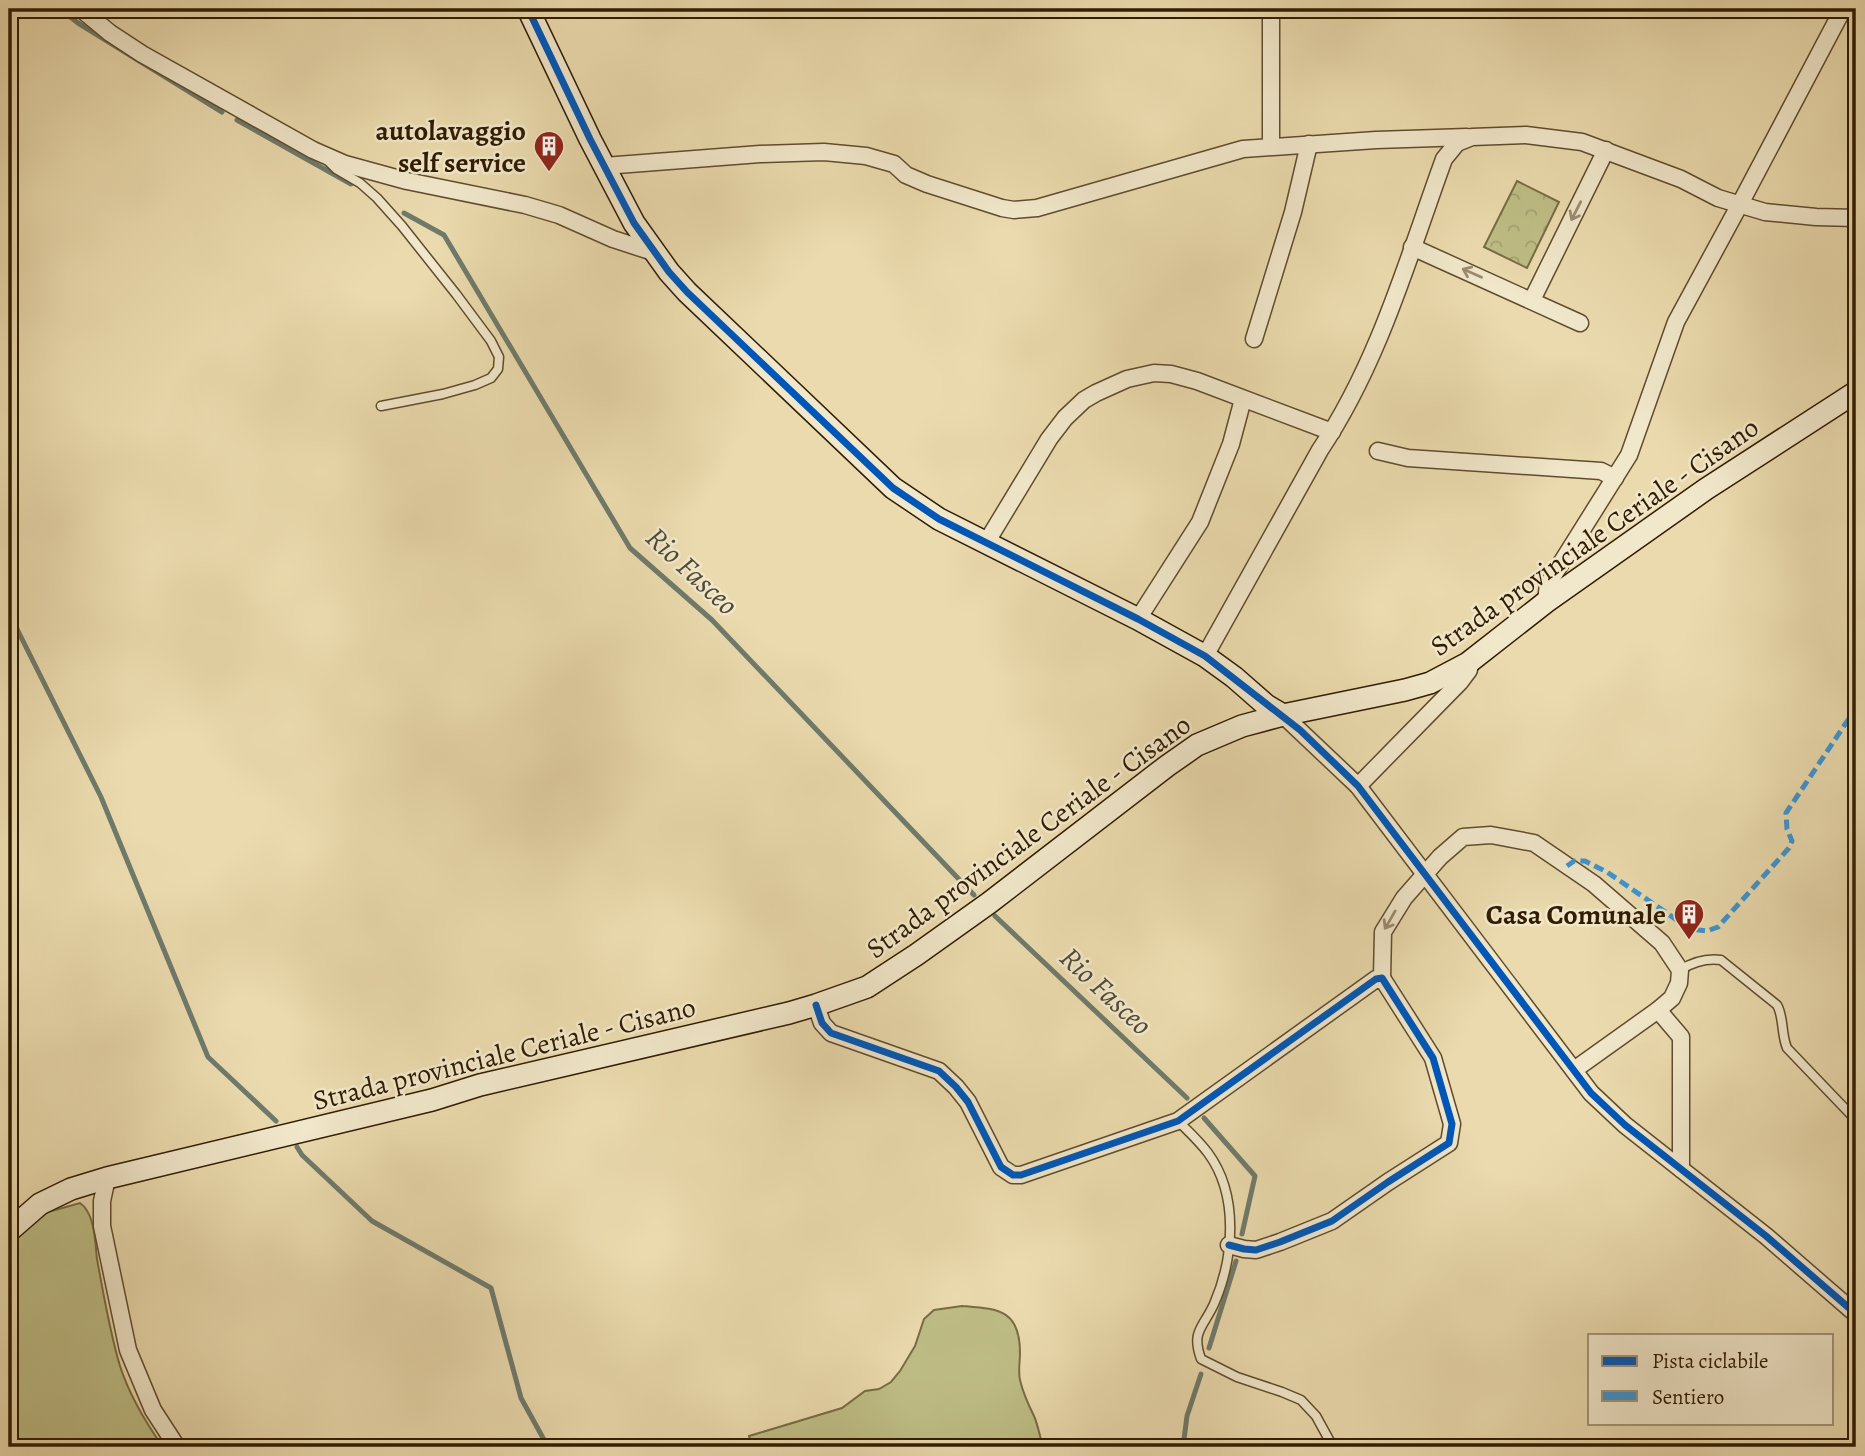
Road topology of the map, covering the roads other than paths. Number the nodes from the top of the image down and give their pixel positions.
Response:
1 (81, 9) edge
2 (528, 9) edge
3 (1271, 9) edge
4 (1843, 9) edge
5 (1472, 137) junction
6 (1308, 144) junction
7 (1271, 146) junction
8 (1606, 150) junction
9 (326, 155) junction
10 (604, 166) junction
11 (1740, 204) junction
12 (1856, 218) edge
13 (1412, 247) junction
14 (656, 253) junction
15 (1532, 300) junction
16 (1580, 323) dead end
17 (1254, 339) dead end
18 (1856, 392) edge
19 (1243, 399) junction
20 (381, 406) dead end
21 (1332, 432) junction
22 (1378, 451) dead end
23 (1615, 478) junction
24 (986, 543) junction
25 (1546, 603) junction
26 (1138, 619) junction
27 (1205, 656) junction
28 (1468, 663) junction
29 (1283, 715) junction
30 (1358, 786) junction
31 (1426, 873) junction
32 (1680, 970) junction
33 (1382, 978) junction
34 (816, 1005) junction
35 (1658, 1010) junction
36 (1574, 1070) junction
37 (1856, 1120) edge
38 (1178, 1121) junction
39 (1681, 1169) junction
40 (107, 1178) junction
41 (9, 1231) edge
42 (1229, 1245) junction
43 (1856, 1314) edge
44 (177, 1447) edge
45 (1334, 1447) edge

1 - 9 street
2 - 10 main road
3 - 7 street
4 - 11 street
5 - 6 street
5 - 8 street
5 - 13 street
6 - 7 street
6 - 17 street
7 - 10 street
8 - 11 street
8 -> 15 street
9 - 14 street
9 - 20 lane
10 - 14 main road
11 - 12 street
11 - 23 street
15 -> 13 street
13 - 21 street
14 - 24 main road
15 - 16 street
18 - 25 main road, Strada provinciale Ceriale - Cisano
19 - 21 street
19 - 24 street
19 - 26 street
21 - 27 street
22 - 23 street
23 - 25 street
24 - 26 main road
25 - 28 main road, Strada provinciale Ceriale - Cisano
26 - 27 main road
27 - 29 main road
28 - 29 main road, Strada provinciale Ceriale - Cisano
28 - 30 street
29 - 30 street
29 - 34 main road, Strada provinciale Ceriale - Cisano
30 - 31 street
31 - 32 street
31 -> 33 street
31 - 36 street
32 - 35 street
32 - 37 lane
33 - 38 street
33 - 42 street
34 - 38 street
34 - 40 main road, Strada provinciale Ceriale - Cisano
35 - 36 street
35 - 39 street
36 - 39 street
38 - 42 lane
39 - 43 street
40 - 41 main road, Strada provinciale Ceriale - Cisano
40 - 44 street
42 - 45 lane

